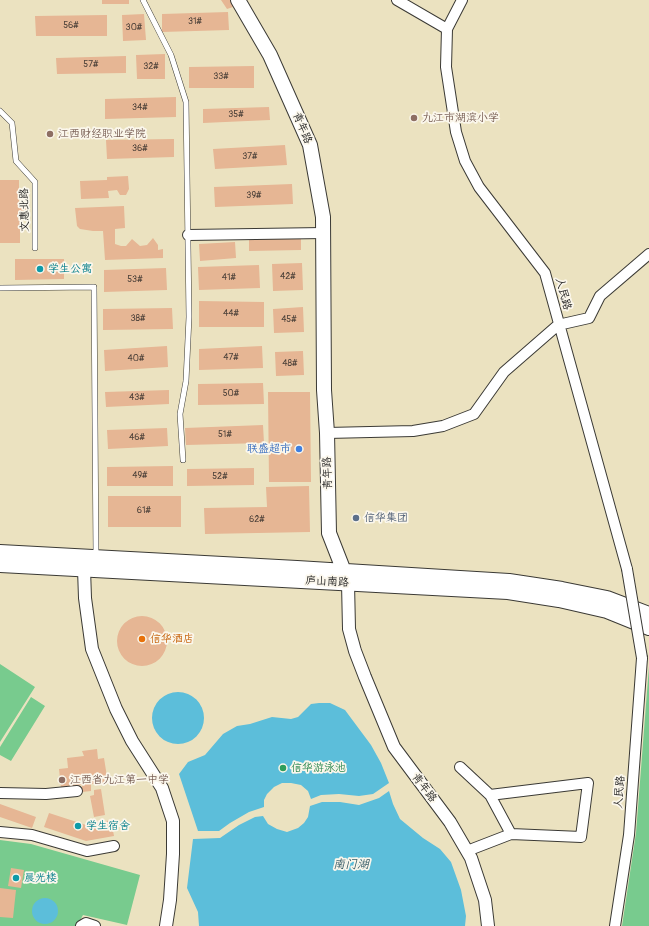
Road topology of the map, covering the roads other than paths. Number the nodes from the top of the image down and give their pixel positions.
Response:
1 (143, 0) edge
2 (238, 0) edge
3 (397, 0) edge
4 (462, 0) edge
5 (447, 29) junction
6 (0, 111) edge
7 (323, 233) junction
8 (188, 235) junction
9 (36, 248) dead end
10 (649, 254) edge
11 (0, 288) edge
12 (558, 325) junction
13 (327, 433) junction
14 (183, 460) dead end
15 (0, 552) edge
16 (96, 557) junction
17 (0, 565) edge
18 (84, 569) junction
19 (346, 577) junction
20 (649, 614) edge
21 (649, 628) edge
22 (460, 767) dead end
23 (77, 791) dead end
24 (0, 793) edge
25 (490, 795) junction
26 (0, 832) edge
27 (511, 834) junction
28 (114, 846) dead end
29 (467, 851) junction
30 (81, 926) edge
31 (95, 926) edge
32 (166, 926) edge
33 (488, 926) edge
34 (615, 926) edge

1 - 8 lane
2 - 7 main road, 青年路
3 - 5 street
4 - 5 street, 人民路
5 - 12 street, 人民路
6 - 9 lane, 文惠北路
7 - 8 street
7 - 13 main road, 青年路
8 - 14 lane
10 - 12 street
11 - 16 lane
12 - 13 street
12 - 34 street, 人民路, bridge
13 - 19 main road, 青年路
15 - 16 main road, 庐山南路
16 - 19 main road, 庐山南路
17 - 18 main road, 庐山南路
18 - 19 main road, 庐山南路
18 - 32 street
19 - 20 main road, 庐山南路
19 - 21 main road, 庐山南路
19 - 29 street, 青年路
22 - 25 street
23 - 24 street
25 - 27 street
25 - 27 street
26 - 28 street
27 - 29 street
29 - 33 street, 青年路
30 - 31 street

